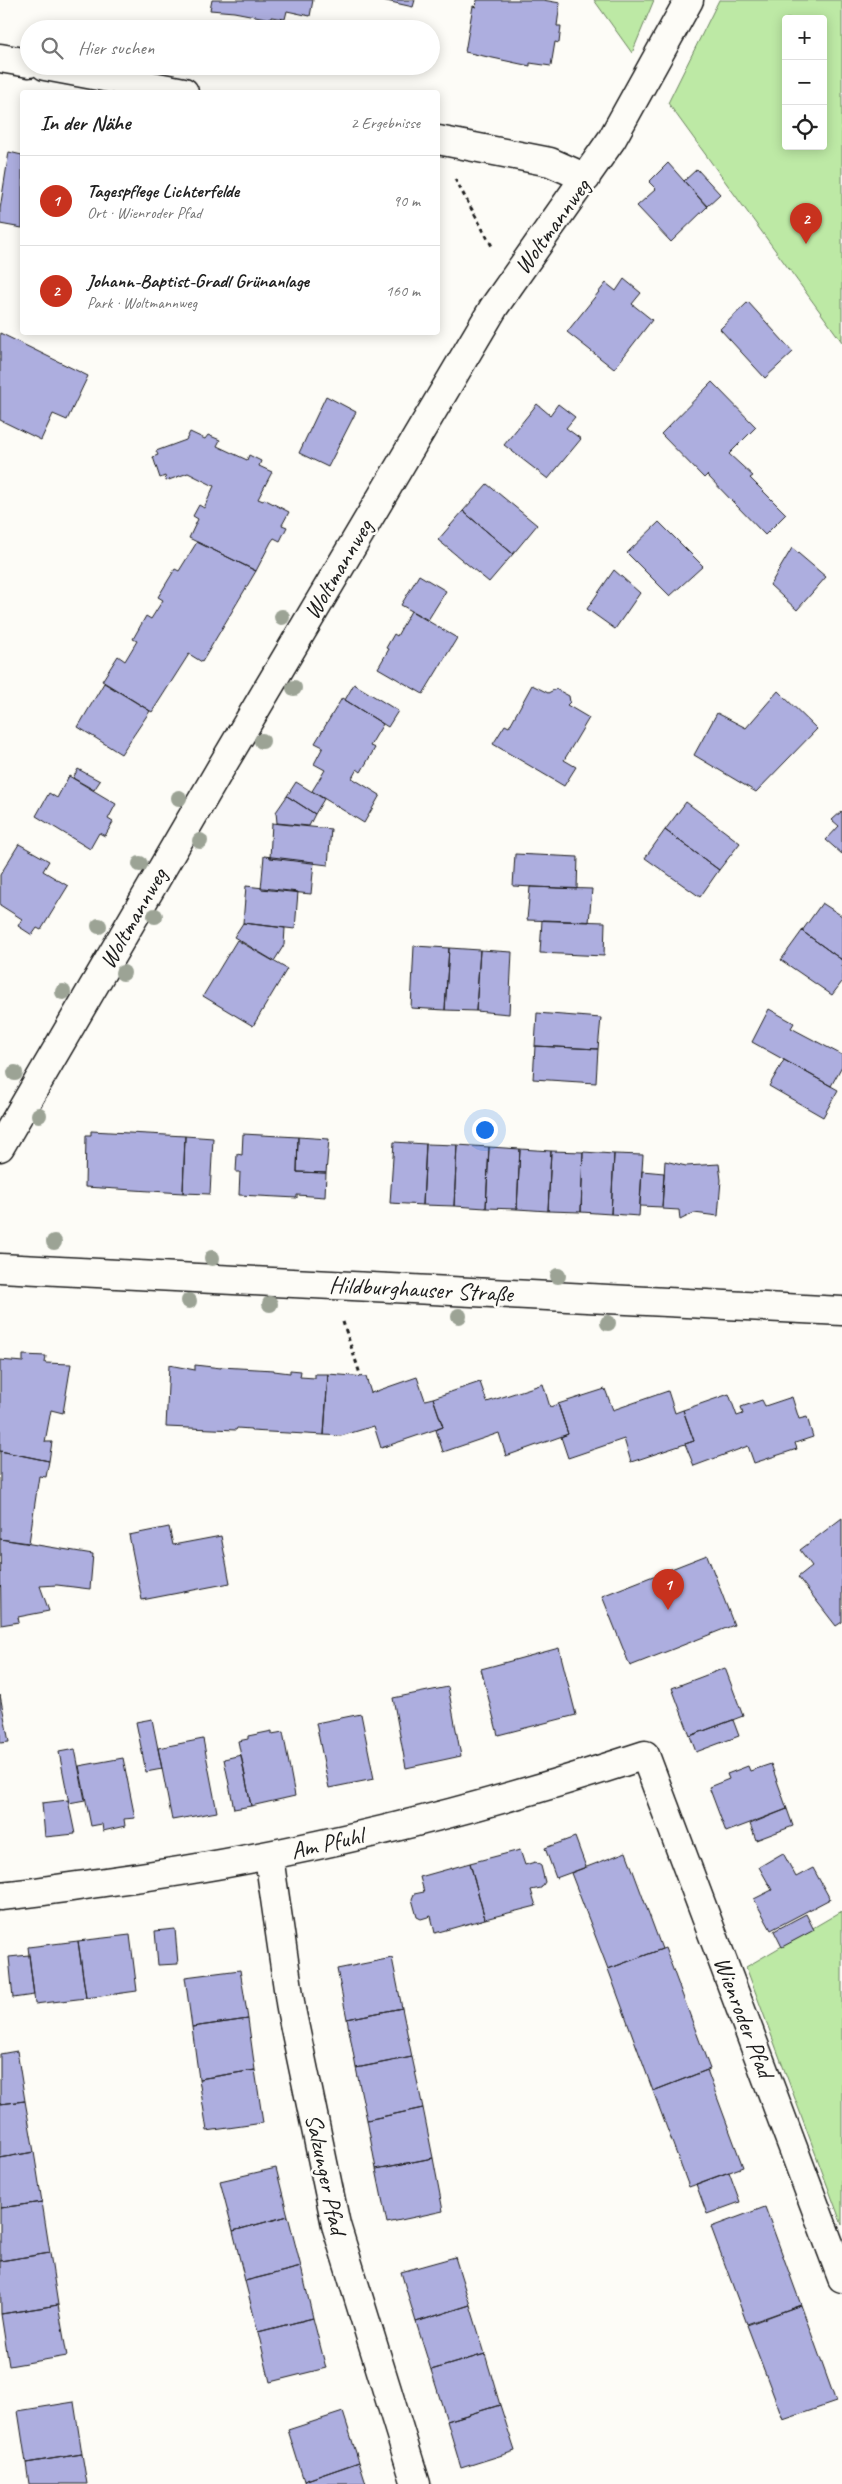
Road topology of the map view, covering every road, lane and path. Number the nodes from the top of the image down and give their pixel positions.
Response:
1 (689, 0) edge
2 (0, 58) edge
3 (20, 61) edge
4 (93, 75) edge
5 (173, 90) edge
6 (440, 140) edge
7 (452, 174) dead end
8 (586, 178) junction
9 (496, 254) dead end
10 (0, 1147) edge
11 (0, 1268) edge
12 (842, 1311) edge
13 (343, 1322) dead end
14 (361, 1377) dead end
15 (645, 1755) joint
16 (269, 1856) junction
17 (0, 1896) edge
18 (842, 2278) edge
19 (416, 2484) edge

1 - 8 street, Woltmannweg
2 - 3 street
4 - 5 street
6 - 8 street
7 - 9 path
8 - 10 street, Woltmannweg
11 - 12 street, Hildburghauser Straße
13 - 14 path
15 - 16 street, Am Pfuhl
15 - 18 street, Wienroder Pfad
16 - 17 street, Am Pfuhl
16 - 19 street, Salzunger Pfad

